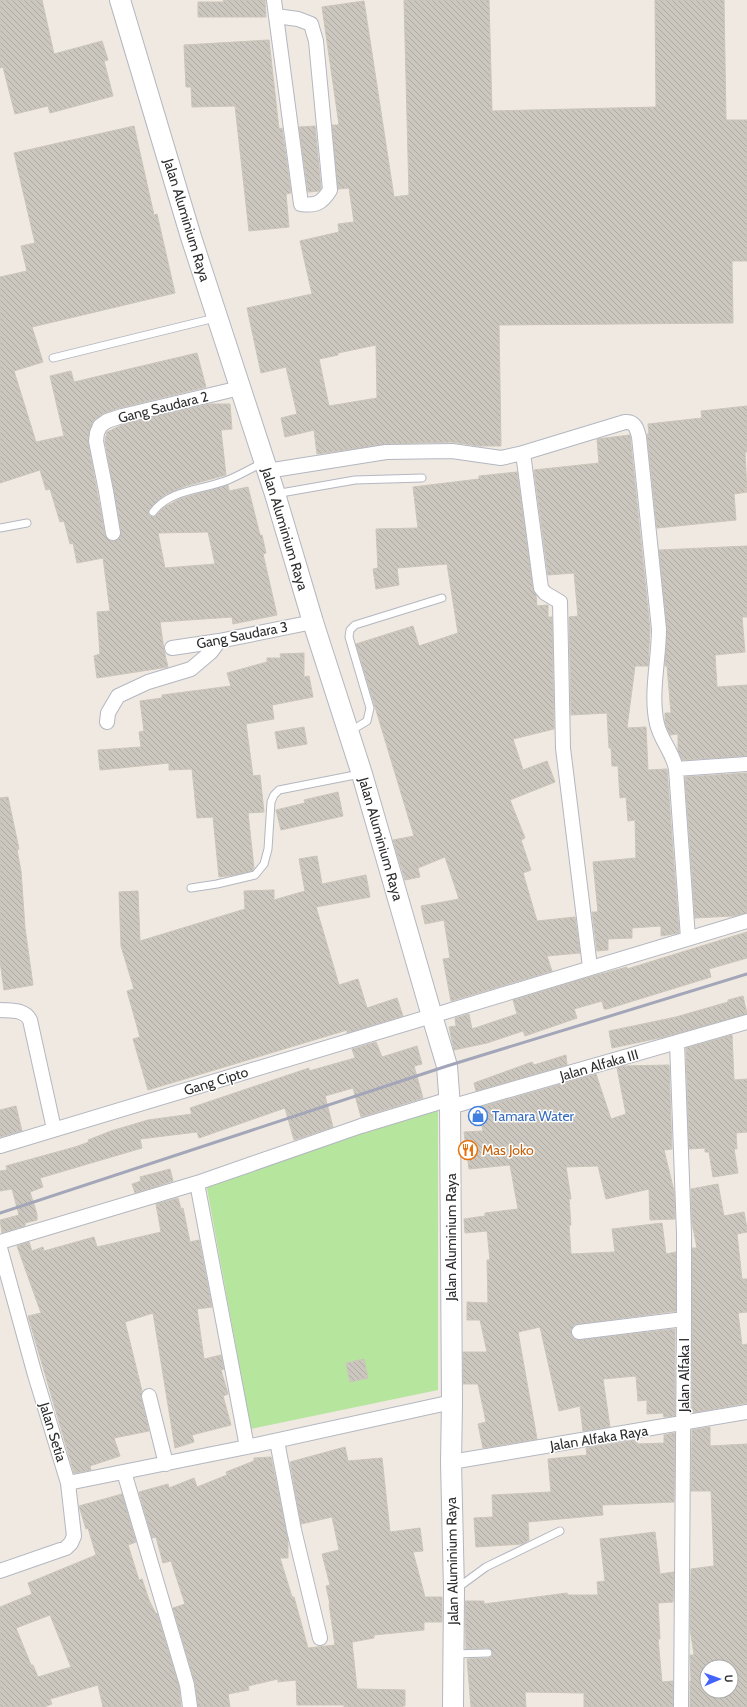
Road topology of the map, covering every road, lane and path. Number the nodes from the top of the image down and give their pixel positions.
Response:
1 (120, 0) edge
2 (274, 0) edge
3 (276, 16) junction
4 (218, 317) junction
5 (53, 358) dead end
6 (240, 388) junction
7 (523, 453) junction
8 (266, 467) junction
9 (422, 478) dead end
10 (275, 494) junction
11 (153, 512) dead end
12 (27, 523) dead end
13 (0, 528) edge
14 (113, 533) dead end
15 (442, 598) dead end
16 (313, 622) junction
17 (219, 641) junction
18 (172, 648) dead end
19 (107, 722) dead end
20 (348, 732) junction
21 (747, 764) edge
22 (676, 769) junction
23 (362, 774) junction
24 (192, 888) dead end
25 (747, 921) edge
26 (688, 938) junction
27 (590, 967) junction
28 (0, 1010) edge
29 (432, 1016) junction
30 (747, 1022) edge
31 (677, 1042) junction
32 (450, 1103) junction
33 (54, 1129) junction
34 (0, 1146) edge
35 (197, 1183) junction
36 (0, 1242) edge
37 (0, 1248) edge
38 (684, 1319) junction
39 (579, 1332) dead end
40 (149, 1396) dead end
41 (452, 1402) junction
42 (747, 1412) edge
43 (684, 1424) junction
44 (277, 1441) junction
45 (247, 1447) junction
46 (451, 1462) junction
47 (166, 1464) junction
48 (124, 1472) junction
49 (68, 1483) junction
50 (560, 1531) dead end
51 (0, 1571) edge
52 (454, 1590) junction
53 (320, 1638) dead end
54 (488, 1653) dead end
55 (453, 1654) junction
56 (190, 1707) edge
57 (453, 1707) edge
58 (681, 1707) edge

1 - 4 main road, Jalan Aluminium Raya
2 - 3 street
3 - 3 street
4 - 5 lane
4 - 6 main road, Jalan Aluminium Raya
6 - 8 main road, Jalan Aluminium Raya
6 - 14 street, Gang Saudara 2
7 - 8 street
7 - 22 street
7 - 27 street
8 - 10 main road, Jalan Aluminium Raya
8 - 11 lane
9 - 10 lane
10 - 16 main road, Jalan Aluminium Raya
12 - 13 lane
15 - 20 lane
16 - 17 street, Gang Saudara 3
16 - 20 main road, Jalan Aluminium Raya
17 - 18 street, Gang Saudara 3
17 - 19 street
20 - 23 main road, Jalan Aluminium Raya
21 - 22 street
22 - 26 street
23 - 24 lane
23 - 29 main road, Jalan Aluminium Raya
25 - 26 street, Gang Cipto
26 - 27 street, Gang Cipto
27 - 29 street, Gang Cipto
28 - 33 street
29 - 32 main road, Jalan Aluminium Raya
29 - 33 street, Gang Cipto
30 - 31 street, Jalan Alfaka III
31 - 32 street, Jalan Alfaka III
31 - 38 street, Jalan Alfaka I
32 - 35 street, Jalan Alfaka III
32 - 41 main road, Jalan Aluminium Raya
33 - 34 street, Gang Cipto
35 - 36 street, Jalan Alfaka III
35 - 45 street
37 - 49 street, Jalan Setia
38 - 39 street
38 - 43 street, Jalan Alfaka I
40 - 47 street
41 - 44 street
41 - 46 main road, Jalan Aluminium Raya
42 - 43 street, Jalan Alfaka Raya
43 - 46 street, Jalan Alfaka Raya
43 - 58 street, Jalan Alfaka I
44 - 45 street
44 - 53 street
45 - 47 street
46 - 52 main road, Jalan Aluminium Raya
47 - 48 street
48 - 49 street
48 - 56 street
49 - 51 street, Jalan Setia
50 - 52 lane
52 - 55 main road, Jalan Aluminium Raya
54 - 55 lane
55 - 57 main road, Jalan Aluminium Raya

